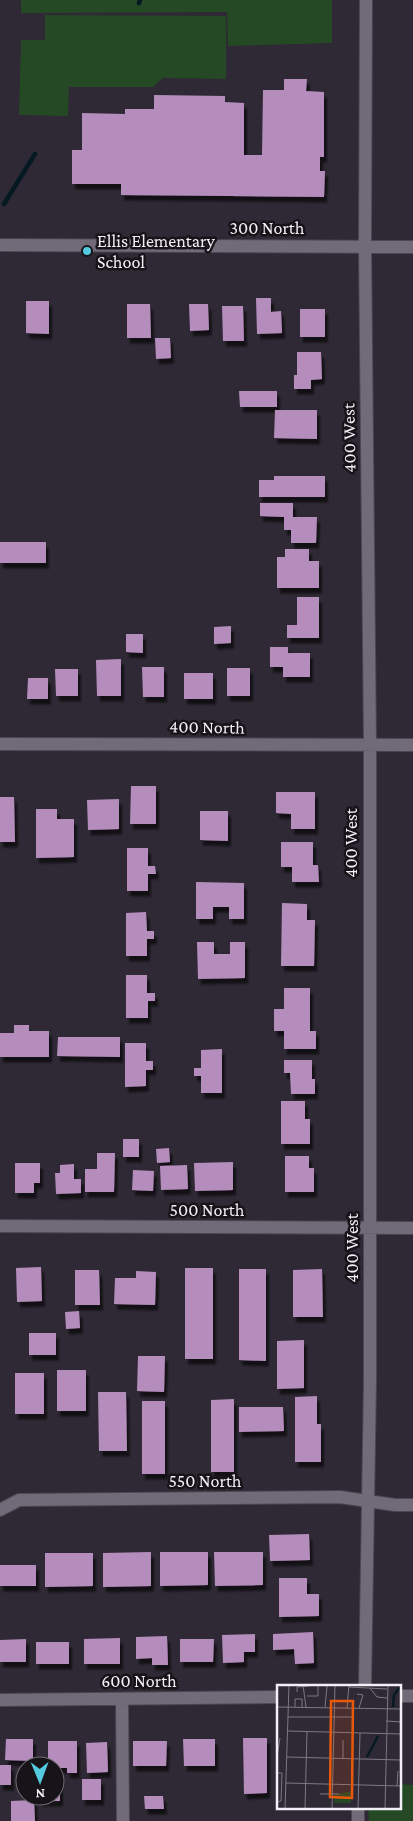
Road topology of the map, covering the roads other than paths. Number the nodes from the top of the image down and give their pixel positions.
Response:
1 (366, 0) edge
2 (0, 244) edge
3 (365, 246) junction
4 (413, 247) edge
5 (0, 744) edge
6 (370, 745) junction
7 (413, 745) edge
8 (0, 1226) edge
9 (369, 1228) junction
10 (413, 1228) edge
11 (369, 1500) junction
12 (413, 1504) edge
13 (0, 1510) edge
14 (365, 1685) edge
15 (400, 1696) edge
16 (413, 1696) edge
17 (277, 1697) edge
18 (122, 1698) junction
19 (0, 1700) edge
20 (358, 1808) edge
21 (122, 1821) edge
22 (358, 1821) edge

1 - 3 street, 400 West
2 - 3 street, 300 North
3 - 4 street, 300 North
3 - 6 street, 400 West
5 - 6 street, 400 North
6 - 7 street, 400 North
6 - 9 street, 400 West
8 - 9 street, 500 North
9 - 10 street, 500 North
9 - 11 street, 400 West
11 - 12 street, 550 North
11 - 13 street, 550 North
11 - 14 street, 400 West
15 - 16 street
17 - 18 street, 600 North
18 - 19 street, 600 North
18 - 21 street
20 - 22 street

